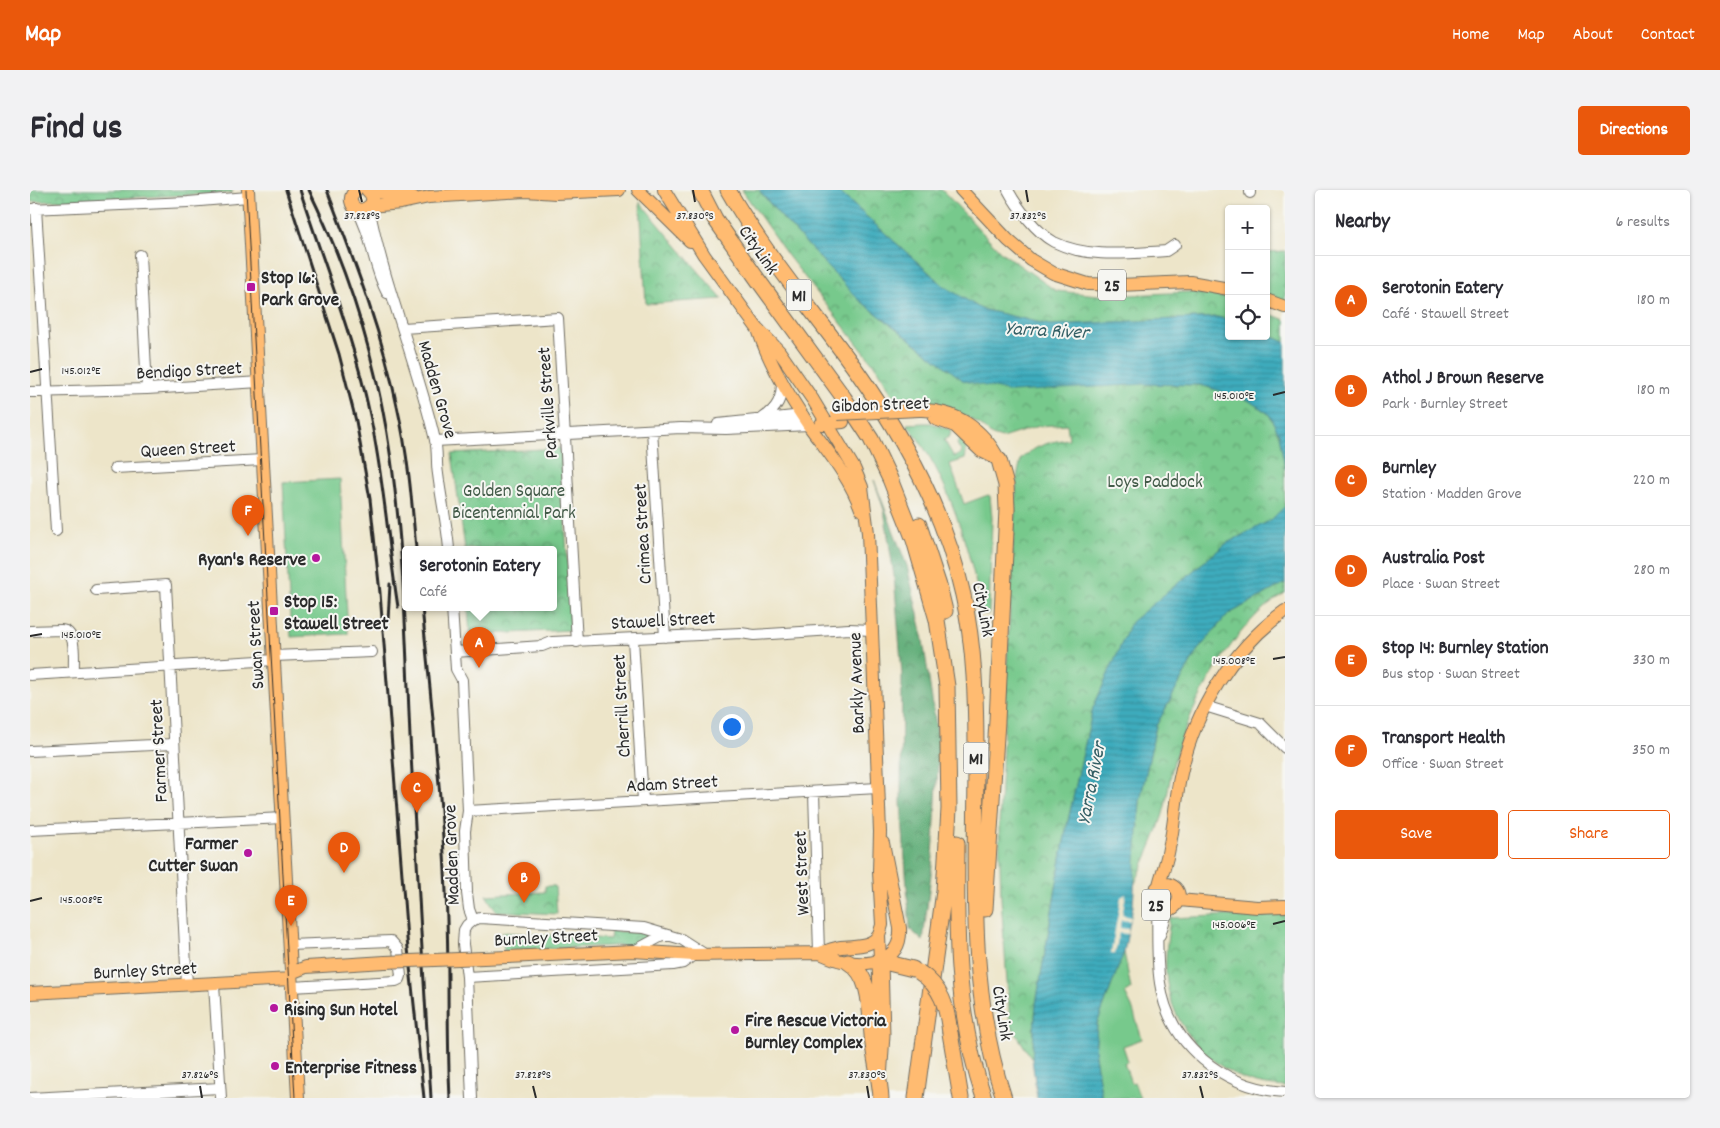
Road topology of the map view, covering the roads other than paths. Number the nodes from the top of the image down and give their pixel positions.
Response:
1 (346, 190) edge
2 (364, 190) edge
3 (533, 190) edge
4 (619, 190) edge
5 (638, 190) edge
6 (664, 190) edge
7 (700, 190) edge
8 (728, 190) edge
9 (961, 190) edge
10 (1008, 190) edge
11 (248, 193) edge
12 (420, 198) junction
13 (362, 206) junction
14 (33, 208) edge
15 (1174, 245) dead end
16 (140, 255) dead end
17 (704, 255) junction
18 (1225, 288) edge
19 (1270, 302) edge
20 (1285, 308) edge
21 (403, 328) junction
22 (757, 328) junction
23 (782, 380) junction
24 (260, 382) junction
25 (147, 389) junction
26 (30, 392) edge
27 (48, 392) junction
28 (762, 418) junction
29 (833, 418) junction
30 (806, 420) junction
31 (962, 426) junction
32 (698, 427) junction
33 (652, 430) junction
34 (976, 430) junction
35 (565, 435) junction
36 (871, 439) junction
37 (436, 441) junction
38 (975, 445) junction
39 (263, 460) junction
40 (999, 460) junction
41 (115, 468) dead end
42 (56, 531) dead end
43 (868, 533) junction
44 (449, 546) edge
45 (96, 590) dead end
46 (452, 611) edge
47 (1285, 611) edge
48 (872, 630) junction
49 (30, 631) edge
50 (665, 637) junction
51 (633, 638) junction
52 (577, 642) junction
53 (372, 652) dead end
54 (455, 652) junction
55 (274, 658) junction
56 (170, 666) junction
57 (74, 672) junction
58 (30, 674) edge
59 (1205, 706) junction
60 (173, 744) junction
61 (1285, 748) edge
62 (30, 751) edge
63 (878, 788) junction
64 (814, 793) junction
65 (643, 801) junction
66 (468, 811) junction
67 (282, 818) junction
68 (178, 822) junction
69 (30, 830) edge
70 (880, 832) junction
71 (1165, 885) junction
72 (1179, 900) junction
73 (1285, 906) edge
74 (1163, 908) junction
75 (473, 920) junction
76 (670, 935) junction
77 (879, 935) junction
78 (290, 944) junction
79 (633, 951) junction
80 (893, 952) junction
81 (820, 953) junction
82 (700, 955) junction
83 (880, 960) junction
84 (848, 962) junction
85 (916, 971) junction
86 (466, 977) junction
87 (291, 980) junction
88 (214, 984) junction
89 (187, 985) junction
90 (980, 991) junction
91 (30, 993) edge
92 (880, 1079) junction
93 (1285, 1092) edge
94 (221, 1093) edge
95 (30, 1098) edge
96 (298, 1098) edge
97 (472, 1098) edge
98 (881, 1098) edge
99 (916, 1098) edge
100 (961, 1098) edge
101 (984, 1098) edge
102 (1004, 1098) edge

1 - 13 main road, Madden Grove
2 - 12 main road
2 - 13 main road
2 - 13 main road
3 - 4 main road
3 - 12 main road
5 - 17 main road
6 - 17 main road
7 - 36 highway, CityLink / M1
8 - 90 highway, CityLink / M1
9 - 18 main road, 25
10 - 15 street
11 - 14 street
11 - 24 main road, Swan Street
12 - 13 main road
13 - 21 street, Madden Grove
14 - 27 street
16 - 25 street
17 - 22 main road
19 - 20 main road
21 - 35 street, Parkville Street
21 - 37 street, Madden Grove
22 - 23 main road, Barkly Avenue
22 - 29 main road, Barkly Avenue
23 - 28 street
23 - 30 main road, Barkly Avenue
24 - 25 street, Bendigo Street
24 - 39 main road, Swan Street
25 - 27 street, Bendigo Street
26 - 27 street, Bendigo Street
27 - 42 street
28 - 30 street, Gibdon Street
28 - 32 street, Gibdon Street
29 - 30 main road, Gibdon Street
29 - 31 main road, Gibdon Street
29 - 43 main road, Barkly Avenue
30 - 32 street, Gibdon Street
30 - 43 main road, Barkly Avenue
31 - 34 main road, Gibdon Street
31 - 38 main road, Gibdon Street
32 - 33 street, Gibdon Street
33 - 35 street, Gibdon Street
33 - 50 street, Crimea Street
34 - 38 main road
34 - 40 main road, Gibdon Street
35 - 37 street, Gibdon Street
35 - 52 street, Parkville Street
36 - 99 highway, CityLink / M1
36 - 101 highway, M1
37 - 44 street, Madden Grove
38 - 40 main road, Gibdon Street
39 - 41 street, Queen Street
39 - 55 main road, Swan Street
40 - 90 highway
43 - 48 main road, Barkly Avenue
45 - 56 street, Farmer Street
46 - 54 street, Madden Grove
47 - 59 main road, 25
48 - 50 street, Stawell Street
48 - 63 main road, Barkly Avenue
49 - 57 street
50 - 51 street, Stawell Street
51 - 52 street, Stawell Street
51 - 65 street, Cherrill Street
52 - 54 street, Stawell Street
53 - 55 street
54 - 66 street, Madden Grove
55 - 56 street
55 - 67 main road, Swan Street
56 - 57 street
56 - 60 street, Farmer Street
57 - 58 street
59 - 61 street
59 - 71 main road, 25
60 - 62 street
60 - 68 street, Farmer Street
63 - 64 street, Adam Street
63 - 70 main road, Barkly Avenue
64 - 65 street, Adam Street
64 - 81 street, West Street
65 - 66 street, Adam Street
66 - 75 street, Madden Grove
67 - 68 street
67 - 78 main road, Swan Street
68 - 69 street
68 - 89 street, Farmer Street
70 - 77 main road, Barkly Avenue
70 - 80 main road, Barkly Avenue
71 - 72 main road, 25
71 - 74 main road, 25
72 - 73 main road, 25
72 - 74 main road, 25
74 - 93 street
75 - 76 street, Burnley Street
75 - 86 street, Madden Grove
76 - 79 street
76 - 82 street, Burnley Street
77 - 80 main road
77 - 81 main road, Burnley Street
77 - 83 main road, Barkly Avenue
78 - 87 main road, Swan Street
78 - 87 street, Burnley Street
79 - 82 main road, Burnley Street
79 - 87 main road, Burnley Street, bridge
80 - 83 main road
80 - 85 highway
81 - 82 main road, Burnley Street
81 - 84 main road, Burnley Street
82 - 86 street, Burnley Street
83 - 84 main road, Burnley Street
83 - 85 highway
83 - 92 highway
84 - 92 highway
85 - 100 highway, bridge
86 - 97 street, Madden Grove
87 - 88 main road, Burnley Street
87 - 96 main road, Swan Street
88 - 89 main road, Burnley Street
88 - 94 street
89 - 91 main road, Burnley Street
90 - 102 highway, CityLink / M1
92 - 98 highway
94 - 95 street

